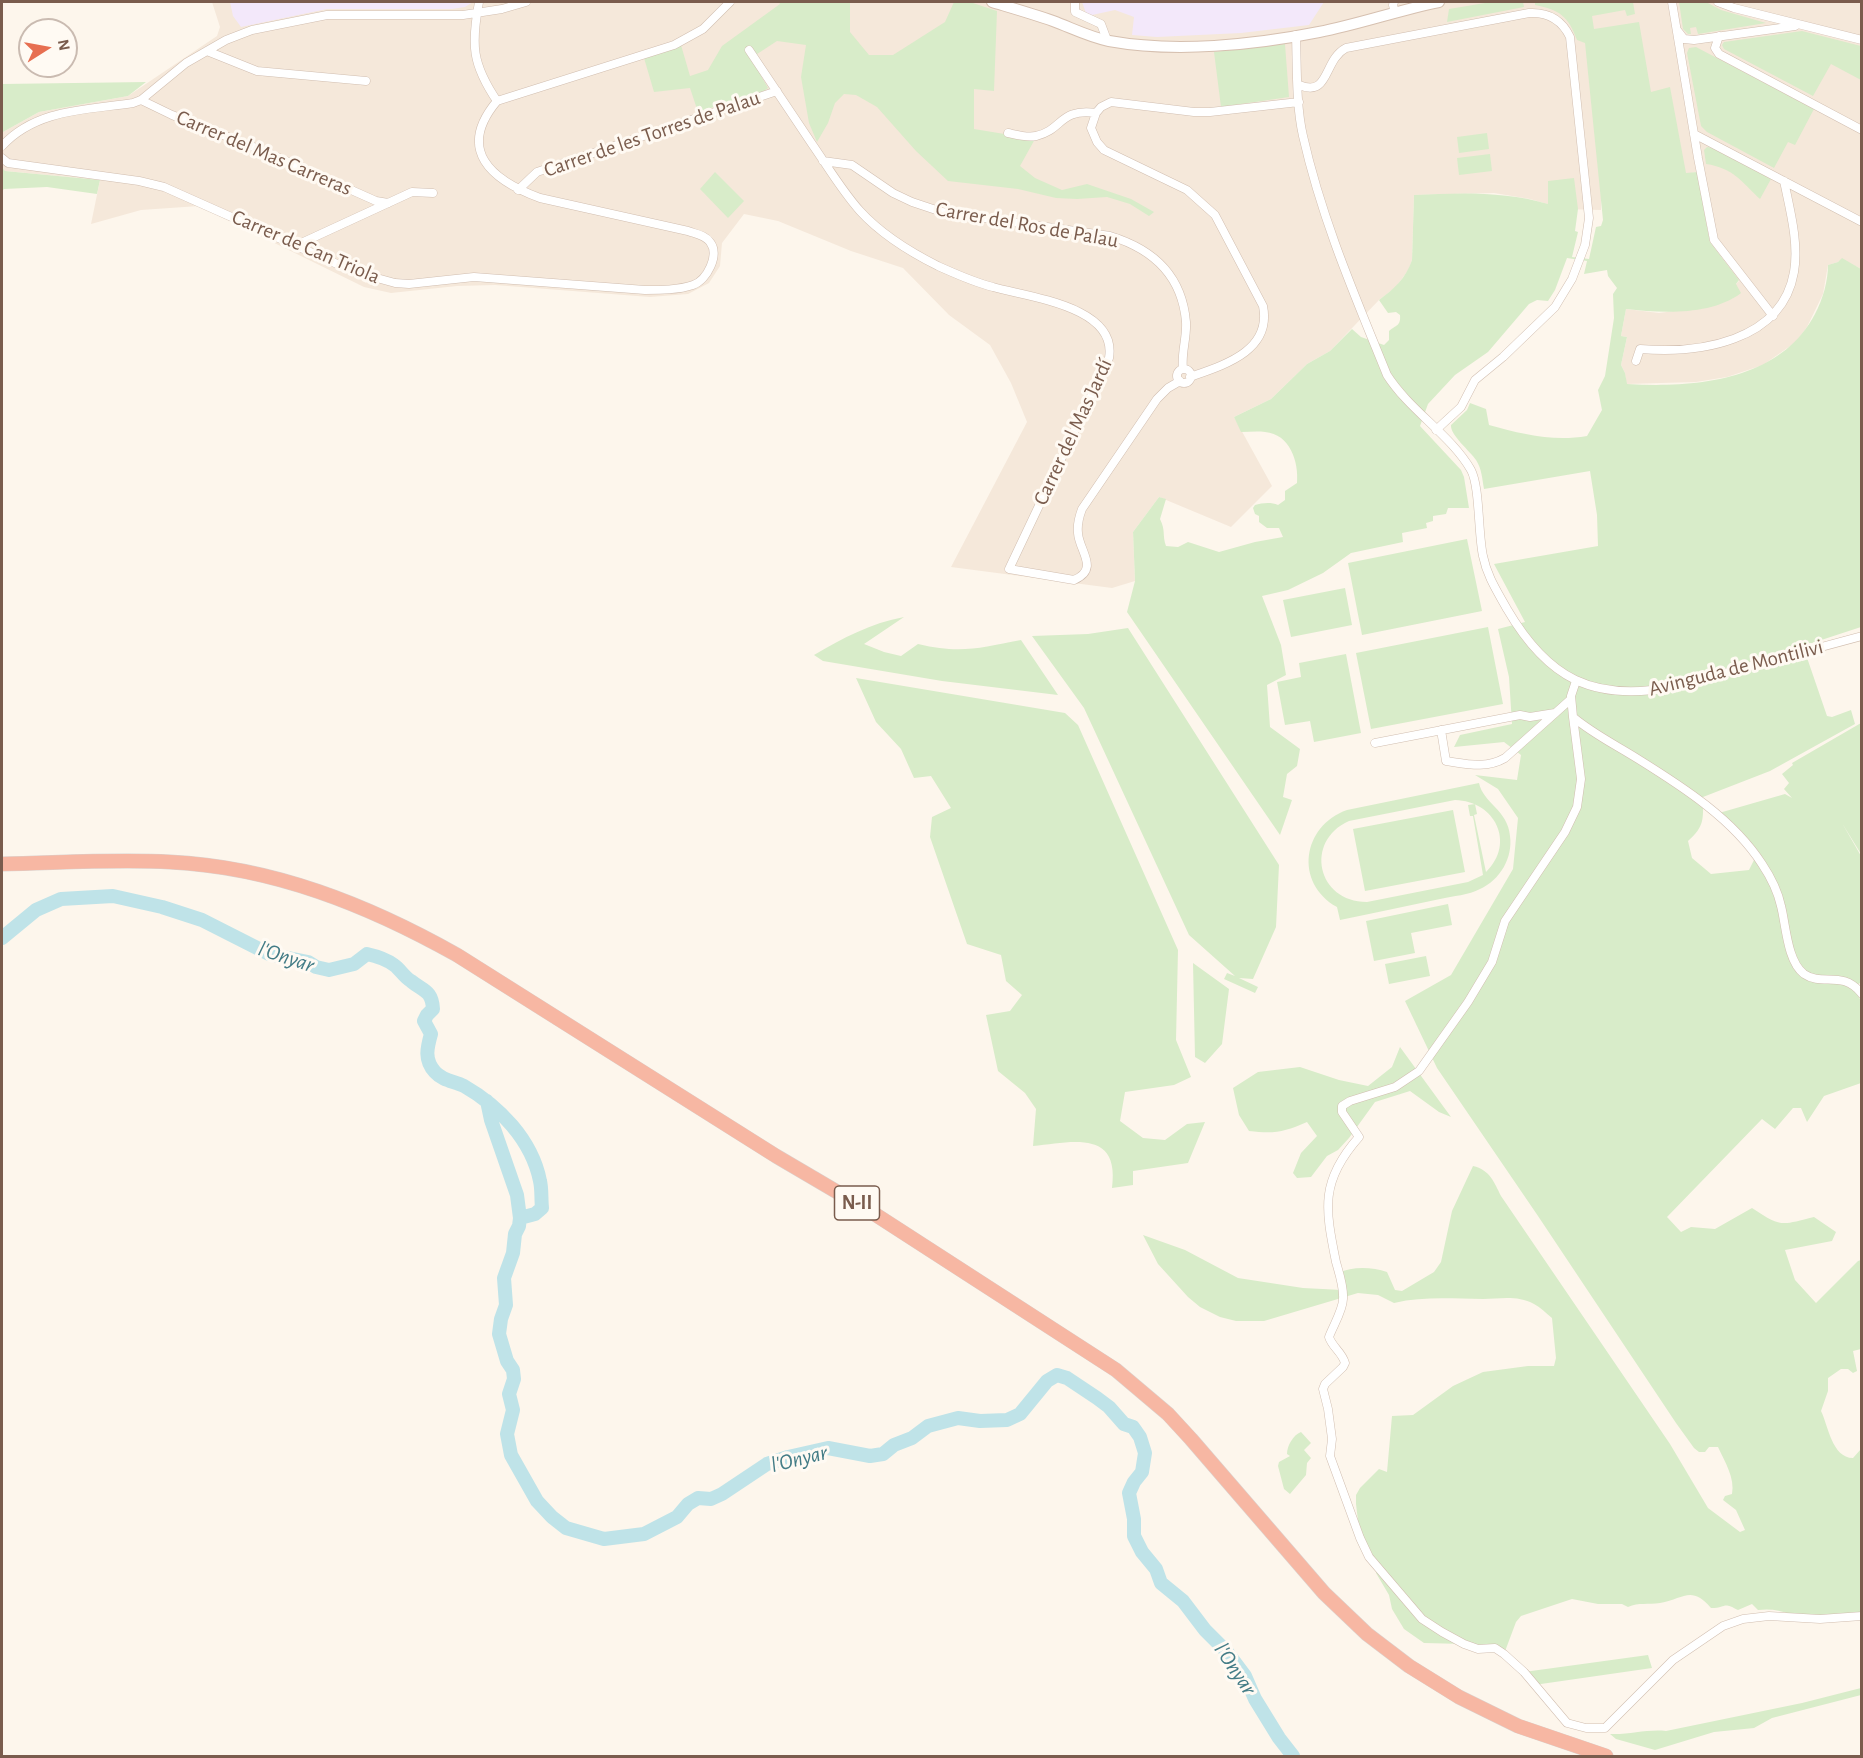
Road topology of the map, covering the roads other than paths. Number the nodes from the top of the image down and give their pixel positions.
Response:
1 (479, 2) edge
2 (526, 2) edge
3 (730, 2) edge
4 (992, 2) edge
5 (1075, 2) edge
6 (1394, 2) edge
7 (1439, 2) edge
8 (1672, 2) edge
9 (1718, 2) edge
10 (477, 13) junction
11 (1395, 13) junction
12 (1773, 18) junction
13 (1802, 26) junction
14 (1677, 29) junction
15 (1767, 29) junction
16 (1296, 35) junction
17 (1719, 36) junction
18 (1107, 40) junction
19 (1694, 40) junction
20 (1862, 40) edge
21 (749, 50) dead end
22 (207, 51) junction
23 (1681, 59) junction
24 (366, 81) dead end
25 (1299, 85) junction
26 (777, 91) junction
27 (141, 100) junction
28 (497, 101) junction
29 (1299, 102) junction
30 (1096, 113) junction
31 (1862, 129) edge
32 (1008, 133) dead end
33 (1694, 134) junction
34 (2, 146) edge
35 (2, 158) edge
36 (824, 161) junction
37 (1784, 181) junction
38 (518, 190) junction
39 (433, 193) dead end
40 (388, 203) junction
41 (1862, 222) edge
42 (297, 245) junction
43 (1773, 316) junction
44 (1636, 361) dead end
45 (1183, 369) junction
46 (1190, 377) junction
47 (1180, 381) junction
48 (1436, 430) junction
49 (1862, 636) edge
50 (1576, 681) junction
51 (1571, 699) junction
52 (1555, 713) junction
53 (1573, 717) junction
54 (1441, 730) junction
55 (1375, 743) dead end
56 (2, 864) edge
57 (1862, 988) edge
58 (1861, 993) edge
59 (1862, 1616) edge
60 (1606, 1756) edge

1 - 10 street
2 - 10 street
3 - 28 street
4 - 18 street
5 - 18 street
6 - 11 street
7 - 11 street
8 - 14 street
9 - 12 street
10 - 22 street
10 - 28 street
11 - 16 street
12 - 13 street
12 - 15 street
13 - 15 street
13 - 20 street
14 - 19 street
14 - 23 street
15 - 17 street
16 - 18 street
16 - 25 street, Avinguda de Montilivi
17 - 19 street
17 - 31 street
19 - 23 street
21 - 26 street, Carrer de les Torres de Palau
22 - 24 street
22 - 27 street
23 - 33 street
25 - 29 street, Avinguda de Montilivi
25 - 48 street
26 - 36 street, Carrer del Mas Jardí
26 - 38 street, Carrer de les Torres de Palau
27 - 34 street
27 - 40 street, Carrer del Mas Carreras
28 - 38 street
29 - 30 street
29 - 48 street, Avinguda de Montilivi
30 - 32 street
30 - 46 street
33 - 37 street
33 - 43 street
35 - 42 street, Carrer de Can Triola
36 - 45 street, Carrer del Ros de Palau
36 - 47 street, Carrer del Mas Jardí
37 - 41 street
37 - 43 street
38 - 42 street, Carrer de Can Triola
39 - 40 street, Carrer del Mas Carreras
40 - 42 street, Carrer del Mas Carreras
43 - 44 street
45 - 46 street
45 - 47 street
46 - 47 street
48 - 50 street, Avinguda de Montilivi
49 - 50 street, Avinguda de Montilivi
50 - 51 street
51 - 52 street
51 - 53 street
52 - 54 street
52 - 54 street
53 - 58 street
53 - 59 street
54 - 55 street
56 - 60 highway, N-II
57 - 58 street

